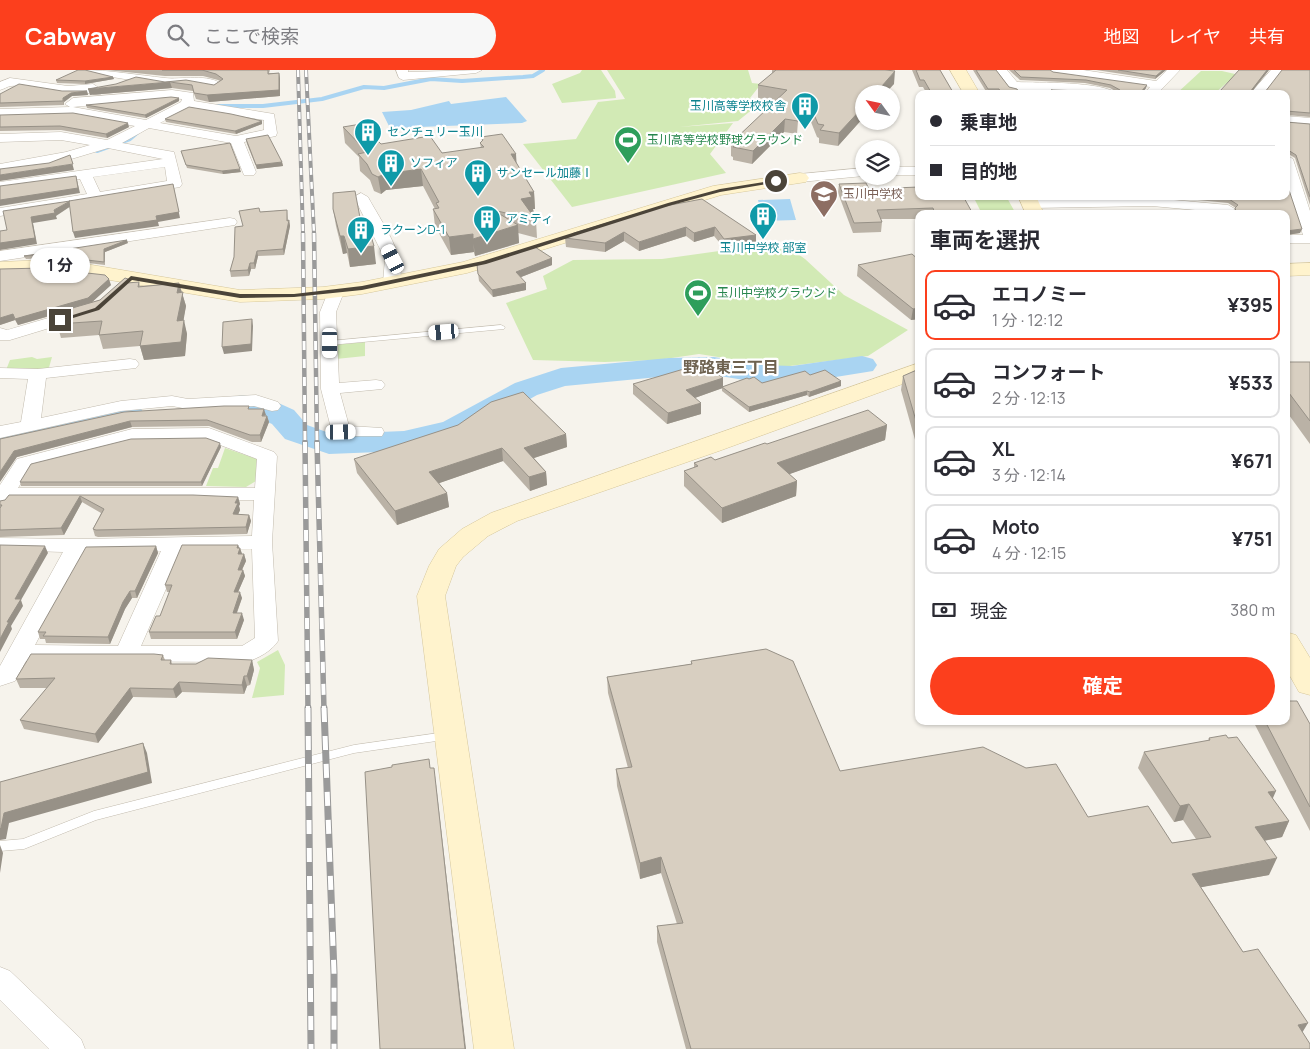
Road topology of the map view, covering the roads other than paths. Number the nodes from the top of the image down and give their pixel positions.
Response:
1 (88, 70) edge
2 (402, 70) edge
3 (476, 70) edge
4 (958, 70) edge
5 (1001, 70) edge
6 (1053, 70) edge
7 (1172, 70) edge
8 (1277, 70) edge
9 (136, 77) junction
10 (216, 85) edge
11 (0, 86) edge
12 (970, 90) edge
13 (1090, 90) edge
14 (1154, 90) edge
15 (1260, 90) edge
16 (187, 104) junction
17 (66, 110) junction
18 (0, 113) edge
19 (1290, 120) edge
20 (1310, 122) edge
21 (145, 124) junction
22 (0, 138) edge
23 (236, 140) junction
24 (111, 143) junction
25 (10, 155) edge
26 (169, 162) junction
27 (900, 171) edge
28 (915, 171) edge
29 (249, 172) dead end
30 (1290, 172) edge
31 (855, 173) edge
32 (85, 174) junction
33 (800, 178) joint
34 (0, 186) edge
35 (95, 196) junction
36 (361, 197) dead end
37 (1074, 200) edge
38 (1162, 200) edge
39 (1031, 204) edge
40 (1228, 206) edge
41 (0, 212) edge
42 (230, 222) dead end
43 (1310, 234) edge
44 (1290, 239) edge
45 (1310, 239) edge
46 (0, 256) edge
47 (0, 268) edge
48 (1290, 270) edge
49 (1310, 270) edge
50 (391, 282) junction
51 (202, 291) junction
52 (336, 292) junction
53 (104, 303) edge
54 (501, 327) dead end
55 (0, 333) edge
56 (330, 343) junction
57 (130, 364) dead end
58 (915, 371) edge
59 (0, 373) edge
60 (38, 374) junction
61 (376, 385) dead end
62 (330, 389) junction
63 (272, 406) dead end
64 (30, 426) junction
65 (0, 432) edge
66 (374, 432) dead end
67 (265, 494) junction
68 (2, 498) edge
69 (262, 542) junction
70 (0, 544) edge
71 (175, 544) junction
72 (77, 546) junction
73 (1290, 649) edge
74 (19, 653) junction
75 (126, 654) junction
76 (0, 678) edge
77 (1310, 684) edge
78 (450, 735) junction
79 (0, 846) edge
80 (0, 980) edge
81 (70, 1049) edge
82 (494, 1049) edge

1 - 9 street
2 - 3 street
4 - 12 street
5 - 13 street
6 - 14 street
7 - 14 street
8 - 15 street
9 - 10 street
9 - 11 street
16 - 17 street
16 - 21 street
16 - 23 street
17 - 18 street
17 - 21 street
19 - 20 street
21 - 23 street
21 - 24 street
22 - 25 street
23 - 29 street
24 - 25 street
24 - 25 street
24 - 26 street
26 - 32 street
26 - 35 street
27 - 28 street
30 - 43 street
31 - 33 street
32 - 34 street
32 - 35 street
33 - 50 street
35 - 41 street
36 - 50 street
37 - 39 street
38 - 40 street
42 - 46 street
44 - 45 street
47 - 51 street
48 - 49 street
50 - 51 street
50 - 52 street
51 - 52 street
52 - 56 street
53 - 55 street
54 - 56 lane
56 - 62 street
57 - 60 street
58 - 78 street
59 - 60 street
60 - 64 street
61 - 62 street
62 - 66 street
63 - 64 street
64 - 65 street
67 - 68 street
67 - 68 street
67 - 69 street
69 - 71 street
69 - 75 street
70 - 72 street
71 - 72 street
71 - 75 street
72 - 74 street
73 - 77 street
74 - 75 street
74 - 76 street
78 - 79 lane
78 - 82 street
80 - 81 street

